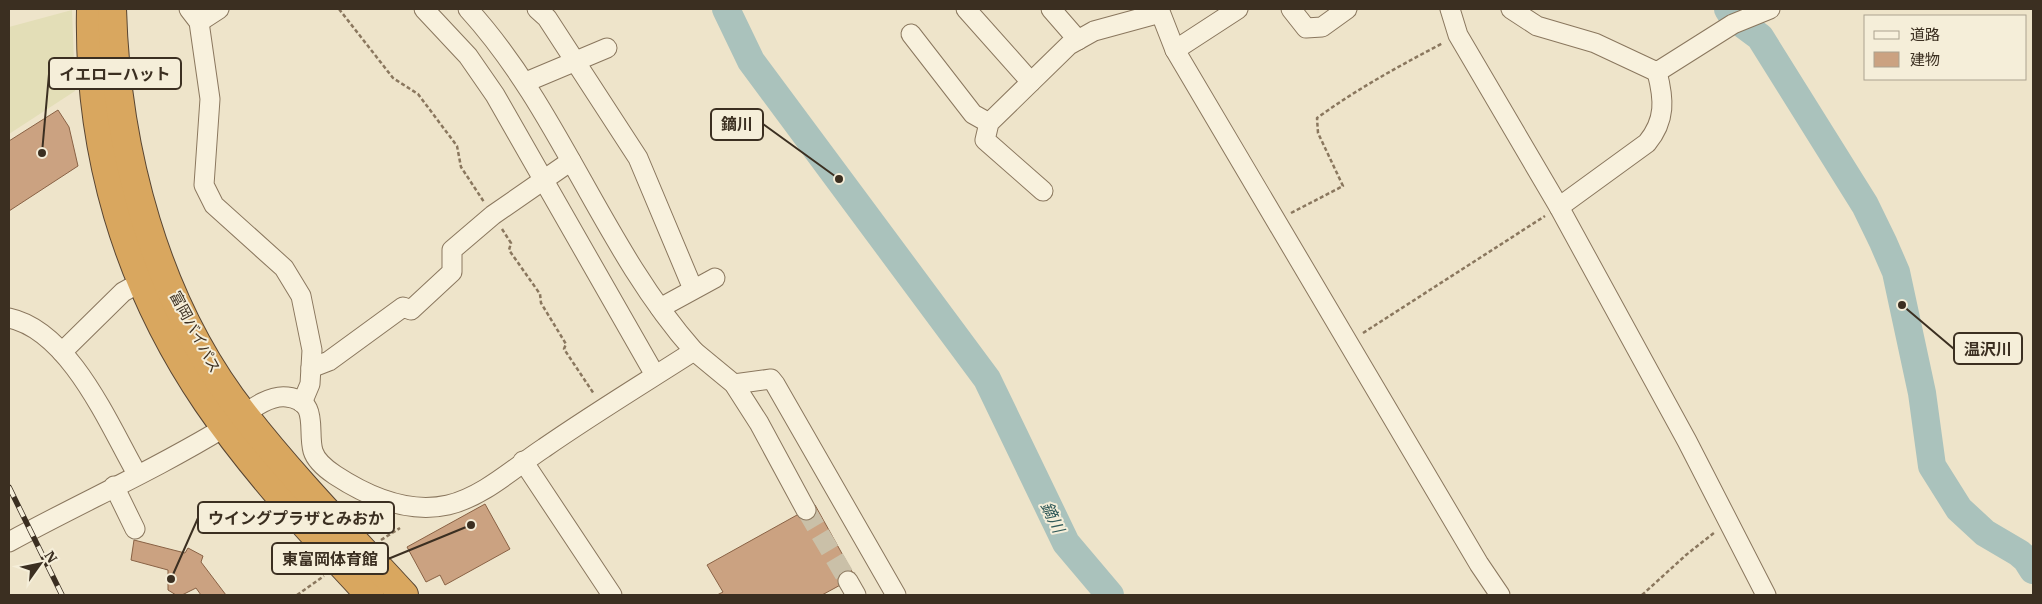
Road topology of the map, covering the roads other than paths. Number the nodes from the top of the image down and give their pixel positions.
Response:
1 (91, 9) edge
2 (112, 9) edge
3 (219, 9) edge
4 (424, 9) edge
5 (468, 9) edge
6 (536, 9) edge
7 (966, 9) edge
8 (1051, 9) edge
9 (1238, 9) edge
10 (1291, 9) edge
11 (1347, 9) edge
12 (1450, 9) edge
13 (1511, 9) edge
14 (1770, 9) edge
15 (1159, 11) edge
16 (194, 16) edge
17 (911, 34) dead end
18 (1078, 40) junction
19 (607, 48) dead end
20 (1175, 50) junction
21 (576, 62) junction
22 (1657, 72) junction
23 (526, 82) junction
24 (1031, 82) junction
25 (989, 123) junction
26 (571, 161) junction
27 (543, 180) junction
28 (1043, 191) dead end
29 (1559, 207) junction
30 (714, 278) dead end
31 (141, 282) junction
32 (693, 289) junction
33 (660, 308) junction
34 (9, 318) edge
35 (694, 351) junction
36 (62, 352) junction
37 (311, 368) junction
38 (655, 375) junction
39 (734, 384) junction
40 (302, 403) junction
41 (234, 421) junction
42 (523, 462) junction
43 (137, 474) junction
44 (114, 486) junction
45 (806, 510) tunnel mouth
46 (136, 529) dead end
47 (9, 542) edge
48 (370, 595) edge
49 (404, 595) edge
50 (612, 595) edge
51 (896, 595) edge
52 (1500, 595) edge
53 (1766, 595) edge

1 - 31 highway, 富岡バイパス
2 - 41 highway, 富岡バイパス
3 - 16 street
4 - 27 street
5 - 23 street
6 - 21 street
7 - 24 street
8 - 18 street
9 - 20 street
10 - 11 street
12 - 29 street
13 - 22 street
14 - 22 street
15 - 18 street
15 - 20 street
16 - 37 street
17 - 25 street
18 - 24 street
19 - 21 street
20 - 52 street
21 - 23 street
21 - 32 street
22 - 29 street
23 - 26 street
24 - 25 street
25 - 28 street
26 - 27 street
26 - 33 street
27 - 37 street
27 - 38 street
29 - 53 street
30 - 32 street
31 - 36 street
31 - 41 highway, 富岡バイパス
32 - 33 street
33 - 35 street
34 - 36 street
35 - 38 street
35 - 39 street
36 - 43 street
37 - 40 street
38 - 42 street
39 - 45 street
39 - 51 street
40 - 41 street
40 - 42 street
41 - 43 street
41 - 48 highway, 富岡バイパス
41 - 49 highway, 富岡バイパス
42 - 50 street
43 - 44 street
44 - 46 street
44 - 47 street

